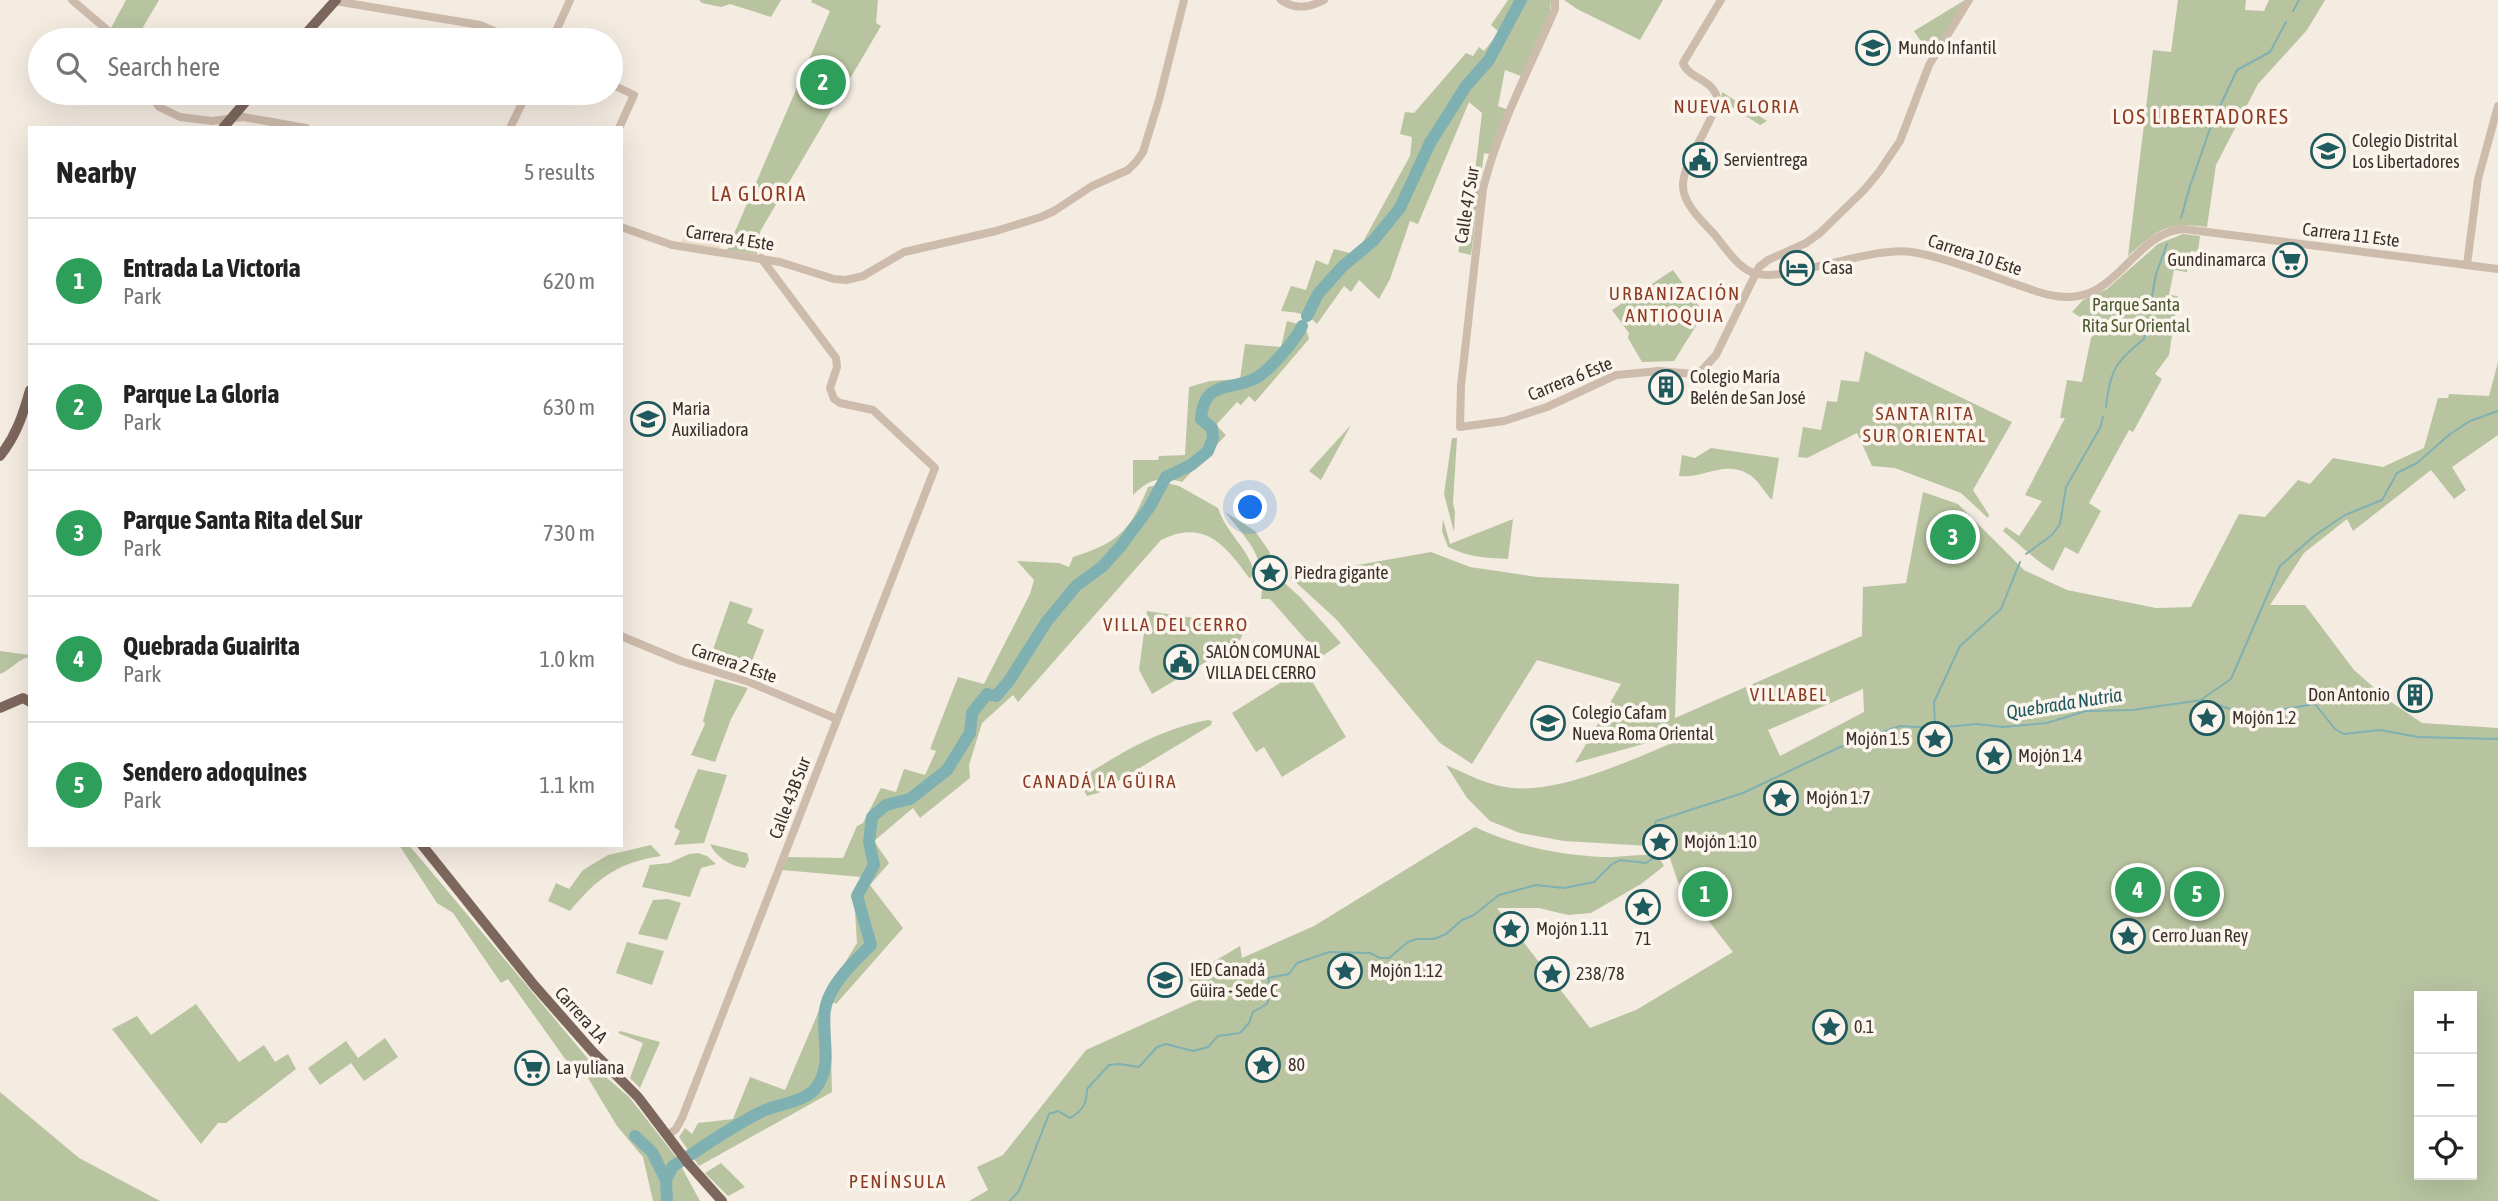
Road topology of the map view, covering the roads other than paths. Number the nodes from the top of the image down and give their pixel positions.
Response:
1 (72, 0) edge
2 (570, 0) edge
3 (1184, 0) edge
4 (1281, 0) edge
5 (1555, 0) edge
6 (1721, 0) edge
7 (1969, 0) edge
8 (336, 1) edge
9 (1320, 2) edge
10 (106, 28) edge
11 (311, 28) edge
12 (487, 28) edge
13 (557, 28) edge
14 (623, 90) edge
15 (158, 105) edge
16 (242, 105) edge
17 (521, 105) edge
18 (2498, 106) edge
19 (232, 117) junction
20 (225, 126) edge
21 (295, 126) edge
22 (511, 126) edge
23 (620, 126) edge
24 (623, 228) edge
25 (761, 258) junction
26 (2467, 265) junction
27 (2498, 269) edge
28 (1755, 274) junction
29 (2055, 297) joint
30 (27, 416) edge
31 (1460, 427) joint
32 (0, 456) edge
33 (623, 637) edge
34 (28, 698) edge
35 (0, 708) edge
36 (837, 719) junction
37 (424, 847) edge
38 (668, 1135) junction
39 (722, 1201) edge

1 - 10 street
2 - 13 street
3 - 25 street, Carrera 4 Este
4 - 9 street
5 - 31 street, Calle 47 Sur
6 - 28 street
7 - 28 street
8 - 11 main road
8 - 12 street
14 - 23 street
15 - 19 street
16 - 19 main road
17 - 22 street
18 - 26 street
19 - 20 main road
19 - 21 street
24 - 25 street, Carrera 4 Este
25 - 36 street, Calle 43B Sur
26 - 27 street, Carrera 11 Este
26 - 29 street, Carrera 11 Este
28 - 29 street, Carrera 10 Este
28 - 31 street, Carrera 6 Este
30 - 32 main road
33 - 36 street, Carrera 2 Este
34 - 35 main road
36 - 38 street, Calle 43B Sur
37 - 38 main road, Carrera 1A
38 - 39 main road, Carrera 1A

